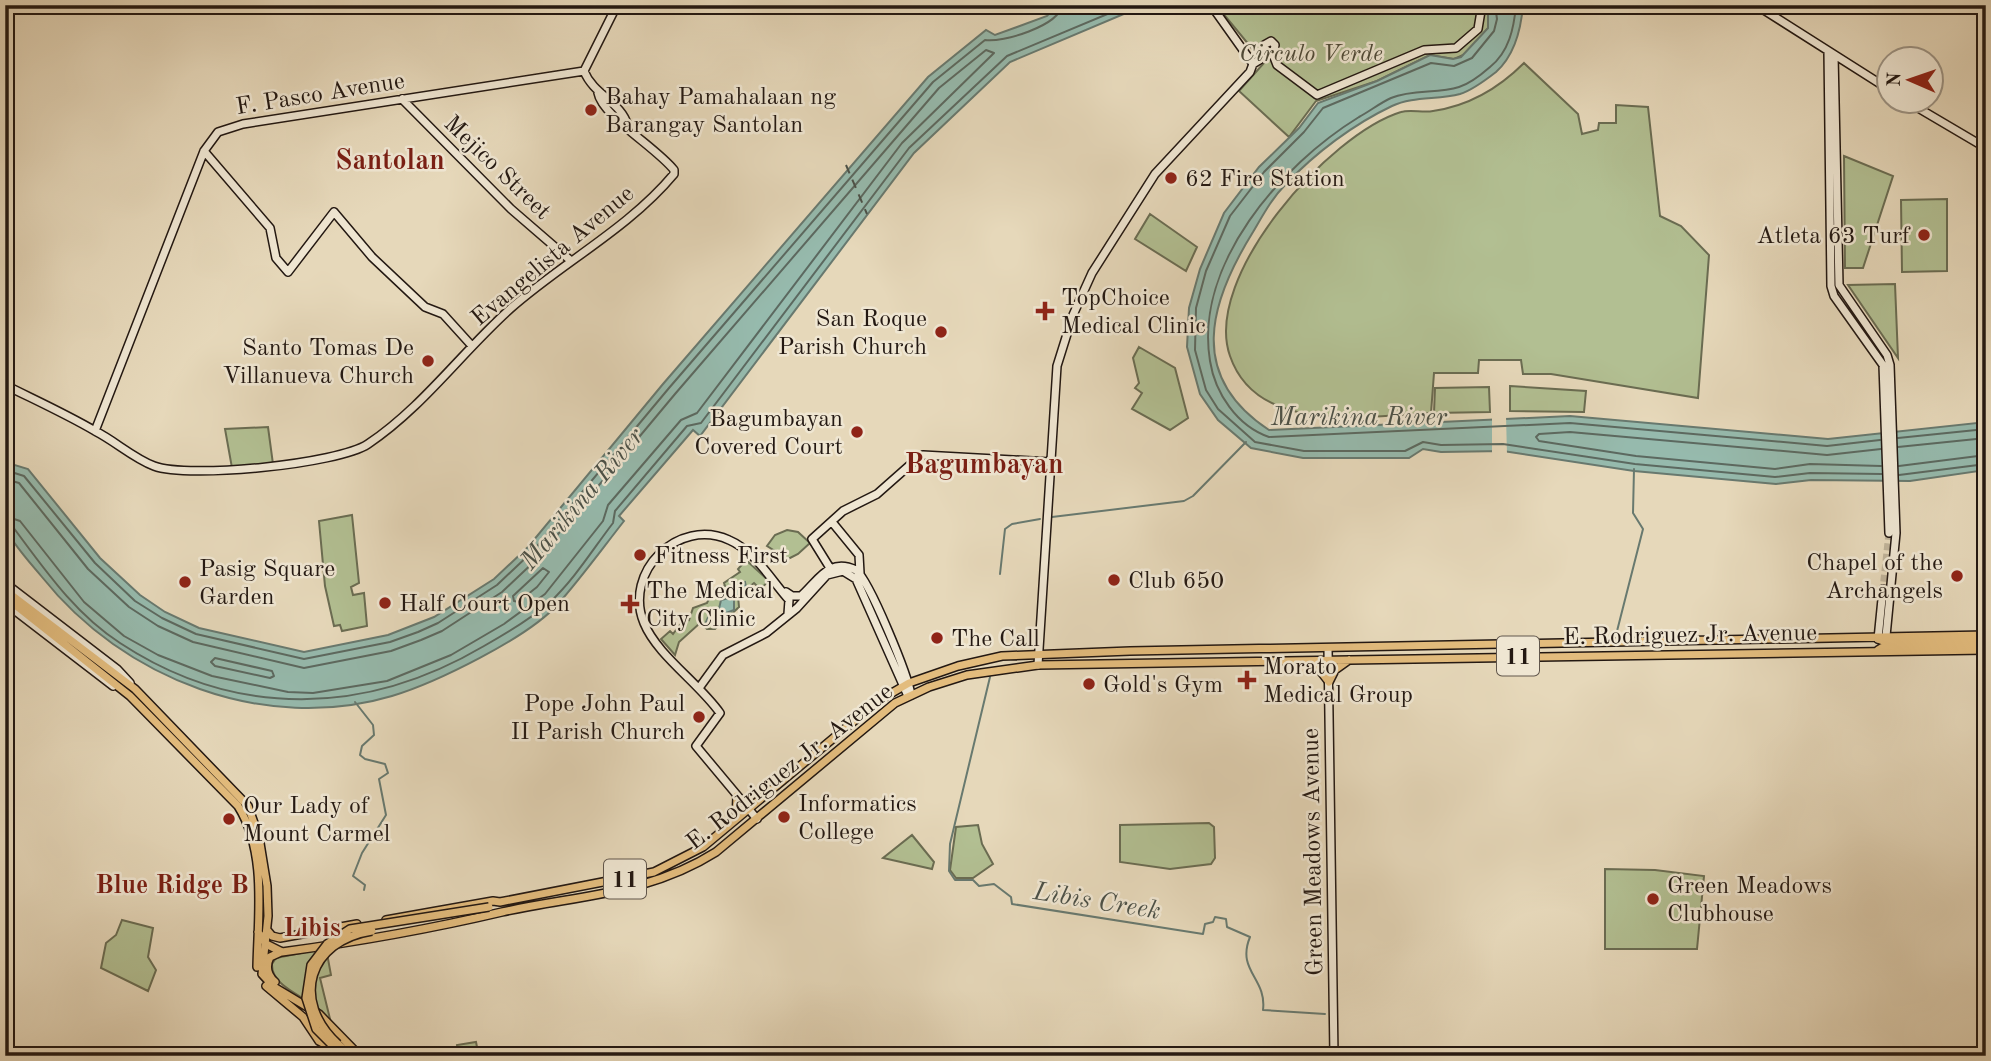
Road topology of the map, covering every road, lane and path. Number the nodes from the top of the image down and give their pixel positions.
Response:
1 (617, 5) edge
2 (1211, 5) edge
3 (1482, 5) edge
4 (1756, 5) edge
5 (1831, 53) junction
6 (1253, 64) junction
7 (584, 71) junction
8 (1876, 82) edge
9 (402, 99) junction
10 (1932, 116) edge
11 (1986, 148) edge
12 (204, 151) junction
13 (570, 260) junction
14 (472, 346) junction
15 (5, 385) edge
16 (95, 430) junction
17 (1050, 463) junction
18 (1891, 503) junction
19 (832, 522) junction
20 (1889, 533) tunnel mouth
21 (830, 568) junction
22 (856, 574) junction
23 (772, 580) junction
24 (5, 583) edge
25 (1883, 589) tunnel mouth
26 (5, 590) edge
27 (799, 596) junction
28 (5, 597) edge
29 (5, 603) edge
30 (799, 606) junction
31 (788, 614) junction
32 (1986, 637) edge
33 (1881, 642) junction
34 (1459, 645) junction
35 (1328, 648) junction
36 (1986, 648) edge
37 (1038, 653) junction
38 (84, 655) junction
39 (1459, 657) junction
40 (1301, 659) junction
41 (1328, 659) junction
42 (1351, 659) junction
43 (1038, 665) junction
44 (691, 679) junction
45 (703, 679) junction
46 (1329, 682) junction
47 (907, 683) junction
48 (699, 688) junction
49 (133, 693) junction
50 (909, 695) junction
51 (807, 760) junction
52 (816, 770) junction
53 (737, 796) junction
54 (749, 810) junction
55 (757, 819) junction
56 (735, 821) junction
57 (500, 902) junction
58 (493, 911) junction
59 (386, 920) junction
60 (267, 930) junction
61 (320, 931) junction
62 (258, 932) junction
63 (390, 935) junction
64 (266, 944) junction
65 (321, 947) junction
66 (282, 952) junction
67 (302, 1002) junction
68 (339, 1050) edge
69 (351, 1056) edge
70 (360, 1056) edge
71 (1334, 1056) edge

1 - 7 street
2 - 6 street
3 - 6 street
4 - 5 street
5 - 8 street
5 - 18 street
6 - 17 street
7 - 9 street, F. Pasco Avenue
7 - 13 street, Evangelista Avenue
9 - 12 street, F. Pasco Avenue
9 - 13 street, Mejico Street
10 - 11 street
12 - 14 street
12 - 16 street, F. Pasco Avenue
13 - 14 street, Evangelista Avenue
14 - 16 street, Evangelista Avenue
15 - 16 street, Evangelista Avenue
17 - 19 street
17 - 37 street
18 - 20 street
18 - 33 street
19 - 21 street
19 - 22 street
21 - 22 street
21 - 27 street
22 - 30 street
22 - 47 street
23 - 27 street
23 - 31 street
23 - 44 street
24 - 49 street
25 - 33 street
26 - 38 main road
27 - 30 street
28 - 38 main road
29 - 49 street
30 - 31 street
31 - 45 street
32 - 33 main road, 11
33 - 34 main road, E. Rodriguez Jr. Avenue / 11
33 - 36 main road, E. Rodriguez Jr. Avenue / 11
33 - 39 main road, E. Rodriguez Jr. Avenue / 11
34 - 35 main road, E. Rodriguez Jr. Avenue / 11
34 - 39 main road
35 - 37 main road, E. Rodriguez Jr. Avenue / 11
35 - 41 street, Green Meadows Avenue
37 - 43 street
37 - 47 main road, E. Rodriguez Jr. Avenue / 11
38 - 49 main road
39 - 42 main road, E. Rodriguez Jr. Avenue / 11
40 - 41 main road, E. Rodriguez Jr. Avenue / 11
40 - 43 main road, E. Rodriguez Jr. Avenue / 11
40 - 46 main road
41 - 42 main road, E. Rodriguez Jr. Avenue / 11
41 - 46 street, Green Meadows Avenue
42 - 46 main road
43 - 50 main road, E. Rodriguez Jr. Avenue / 11
44 - 45 street
44 - 48 street
45 - 48 street
46 - 71 street, Green Meadows Avenue
47 - 50 street
47 - 51 main road, E. Rodriguez Jr. Avenue / 11
48 - 53 street
49 - 60 main road
49 - 62 main road
50 - 52 main road, E. Rodriguez Jr. Avenue / 11
51 - 52 main road
51 - 54 main road, E. Rodriguez Jr. Avenue / 11
52 - 55 main road, E. Rodriguez Jr. Avenue / 11
53 - 54 street
53 - 56 main road
54 - 55 street
54 - 56 main road, E. Rodriguez Jr. Avenue / 11
55 - 58 main road, E. Rodriguez Jr. Avenue / 11
56 - 57 main road, E. Rodriguez Jr. Avenue / 11
57 - 58 main road, 11
57 - 59 main road, E. Rodriguez Jr. Avenue / 11
58 - 63 main road, E. Rodriguez Jr. Avenue / 11
58 - 68 main road, 11, bridge
59 - 61 main road, E. Rodriguez Jr. Avenue / 11
59 - 63 main road
60 - 61 main road, E. Rodriguez Jr. Avenue / 11
60 - 64 main road
61 - 65 main road
62 - 64 main road
62 - 68 main road, 11
63 - 65 main road, E. Rodriguez Jr. Avenue / 11
64 - 66 main road
64 - 67 main road
65 - 66 main road, E. Rodriguez Jr. Avenue / 11
66 - 67 main road
67 - 70 main road
68 - 69 main road, 11

